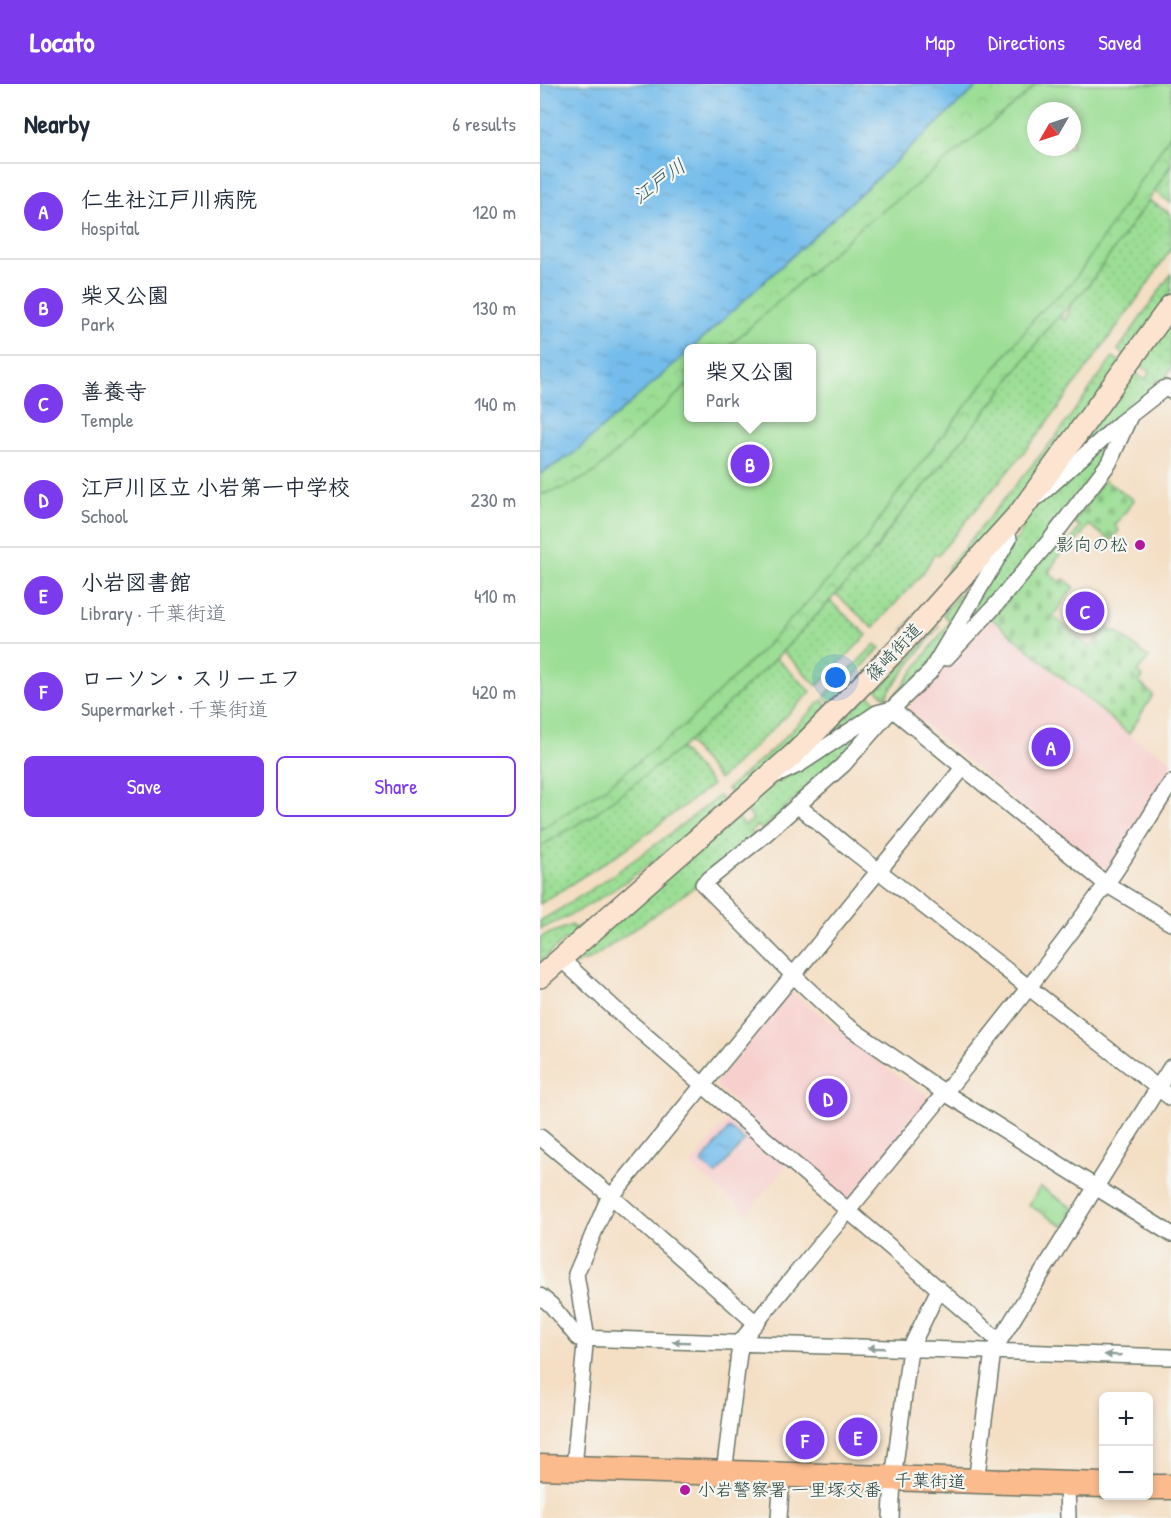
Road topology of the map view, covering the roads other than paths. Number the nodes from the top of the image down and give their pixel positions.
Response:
1 (1171, 305) edge
2 (1169, 385) edge
3 (1129, 418) junction
4 (1021, 511) junction
5 (1006, 528) junction
6 (930, 672) junction
7 (892, 709) junction
8 (963, 768) junction
9 (765, 780) junction
10 (1171, 783) edge
11 (797, 805) junction
12 (878, 870) junction
13 (1107, 884) junction
14 (1171, 922) edge
15 (560, 958) junction
16 (793, 975) junction
17 (540, 977) edge
18 (1028, 987) junction
19 (1171, 1067) edge
20 (704, 1085) junction
21 (1158, 1088) junction
22 (945, 1093) junction
23 (1171, 1098) edge
24 (540, 1137) edge
25 (1095, 1187) junction
26 (611, 1196) junction
27 (850, 1211) junction
28 (1171, 1234) edge
29 (939, 1289) junction
30 (540, 1296) edge
31 (756, 1323) junction
32 (586, 1339) junction
33 (741, 1344) junction
34 (996, 1346) junction
35 (910, 1349) junction
36 (1171, 1357) edge
37 (540, 1467) edge
38 (573, 1468) junction
39 (724, 1473) junction
40 (782, 1475) junction
41 (893, 1480) junction
42 (976, 1482) junction
43 (1067, 1485) junction
44 (1099, 1485) edge
45 (1153, 1486) edge
46 (1171, 1487) edge
47 (779, 1518) edge
48 (891, 1518) edge
49 (1068, 1518) edge

1 - 4 main road, 篠崎街道
2 - 3 street
3 - 4 street
3 - 6 street
4 - 5 main road, 篠崎街道
5 - 6 street
5 - 9 main road, 篠崎街道
6 - 7 street
7 - 8 street
7 - 9 street
7 - 11 street
8 - 12 street
8 - 13 street
9 - 15 main road, 篠崎街道
10 - 13 street
11 - 12 street
11 - 16 street
12 - 16 street
12 - 18 street
13 - 14 street
13 - 18 street
15 - 17 main road, 篠崎街道
15 - 20 street
16 - 20 street
16 - 22 street
18 - 21 street
18 - 22 street
19 - 21 street
20 - 26 street
20 - 27 street
21 - 23 street
21 - 25 street
22 - 25 street
22 - 27 street
24 - 26 street
25 - 28 street
25 - 34 street
26 - 31 street
26 - 32 street
27 - 29 street
27 - 31 street
29 - 34 street
29 - 35 street
30 - 32 street
31 - 33 street
33 -> 32 street
32 - 38 street
35 -> 33 street
33 - 39 street
34 - 35 street
36 -> 34 street
34 - 42 street
35 - 41 street
37 - 38 highway, 千葉街道
38 - 39 highway, 千葉街道
39 - 40 highway, 千葉街道
40 - 41 highway, 千葉街道
40 - 47 street
41 - 42 highway, 千葉街道
41 - 48 street
42 - 43 highway, 千葉街道
43 - 44 highway, 千葉街道
43 - 49 street
45 - 46 highway

